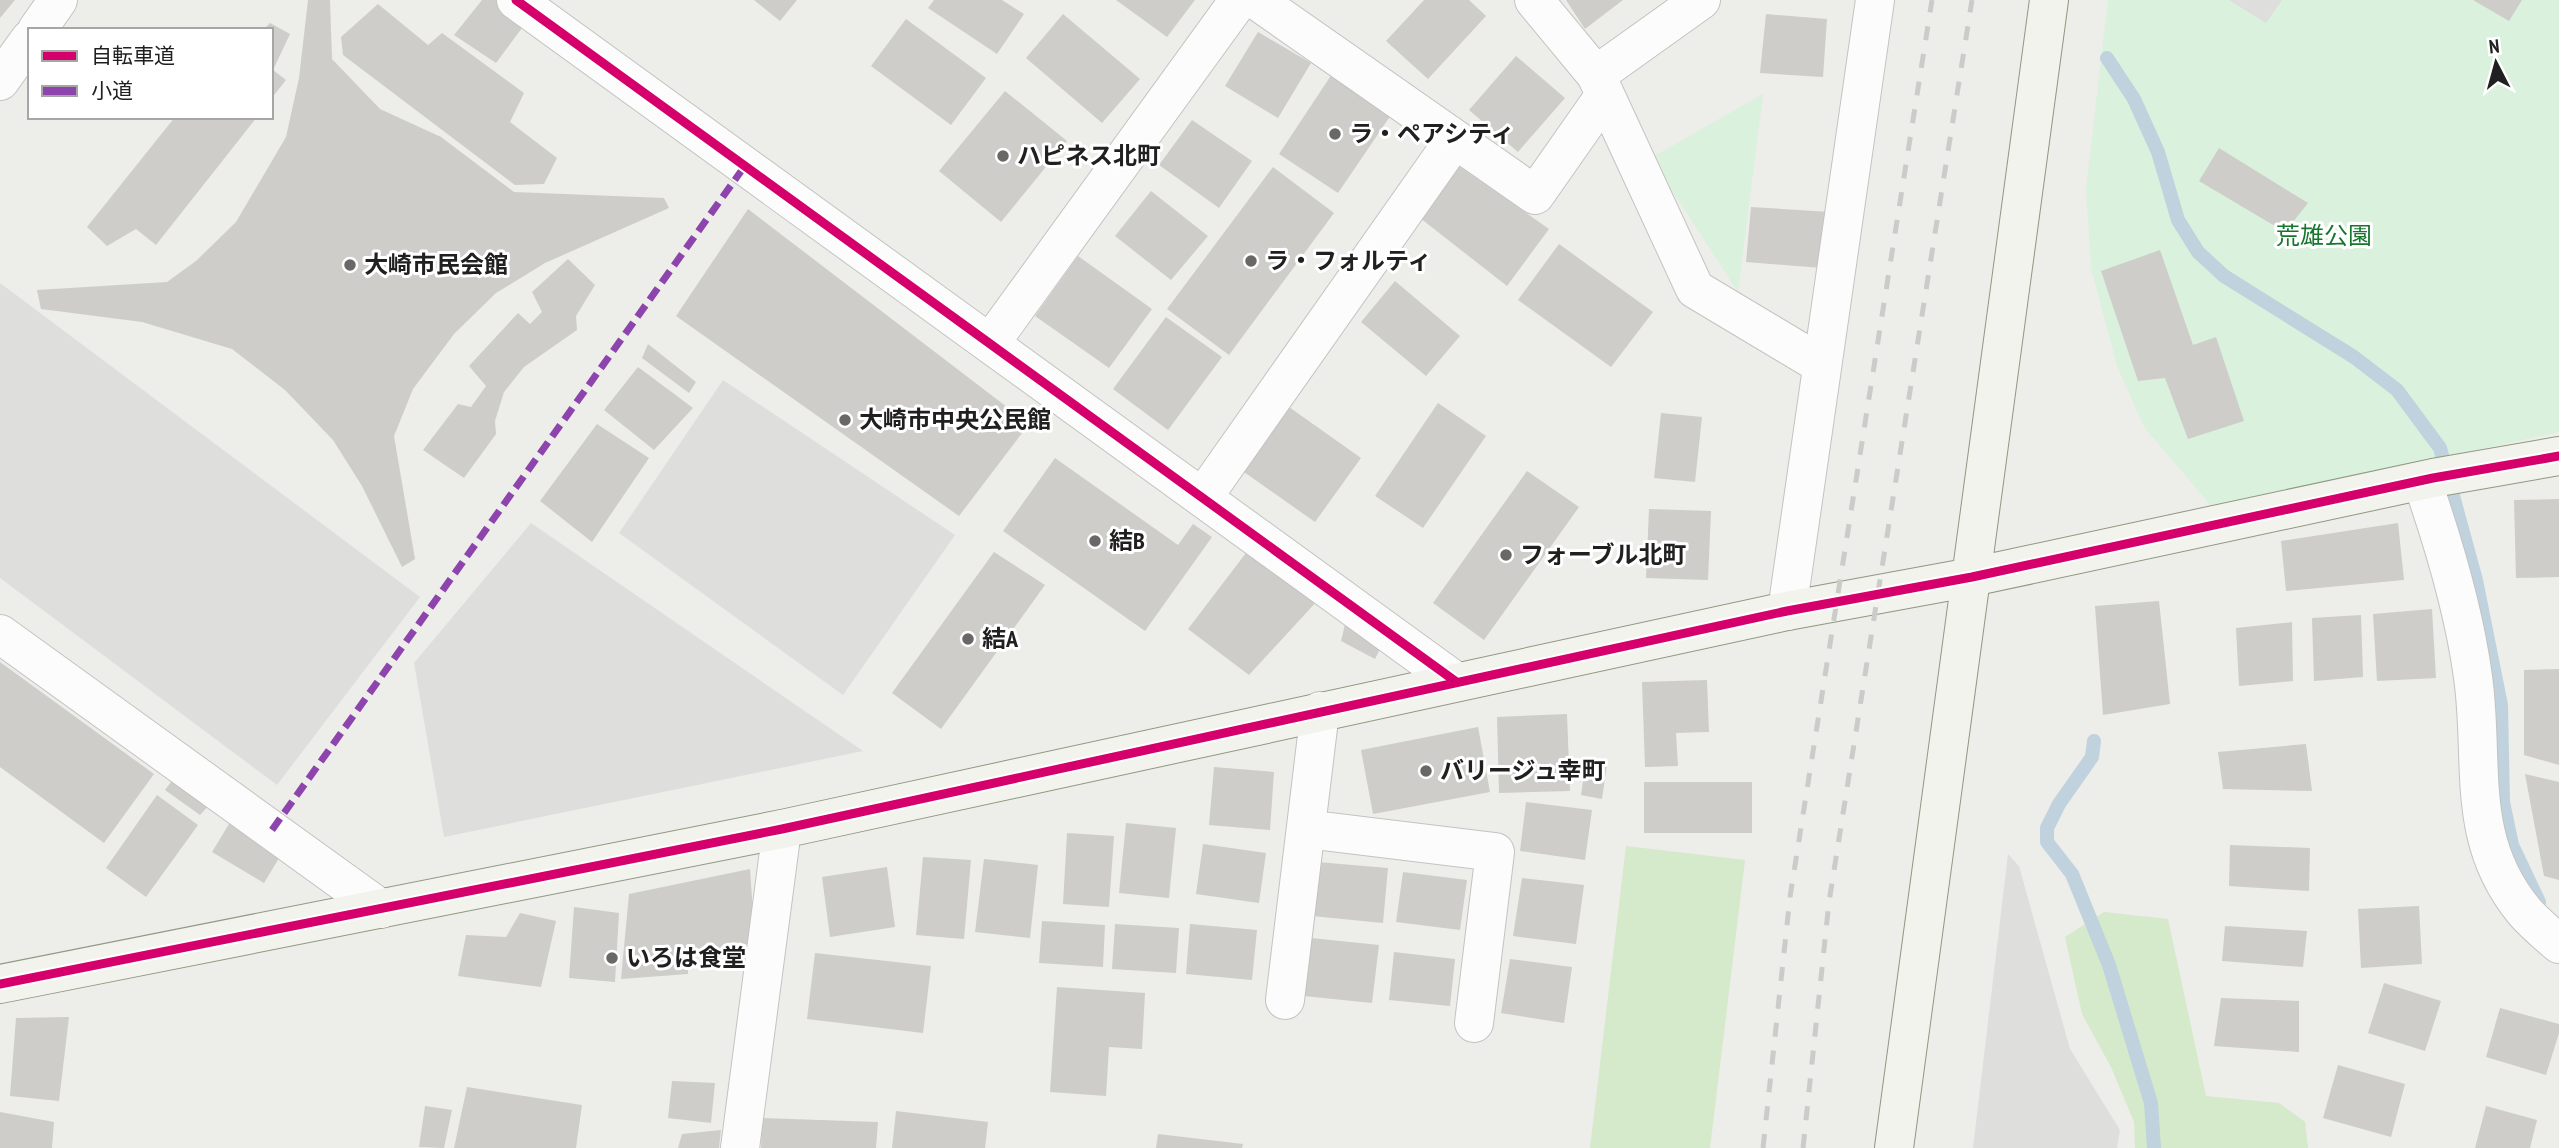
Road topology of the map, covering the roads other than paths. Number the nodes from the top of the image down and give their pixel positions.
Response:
1 (58, 0) edge
2 (516, 0) edge
3 (1239, 0) edge
4 (1256, 0) edge
5 (1534, 0) edge
6 (1701, 0) edge
7 (1875, 0) edge
8 (2049, 0) edge
9 (38, 28) edge
10 (28, 43) edge
11 (0, 81) edge
12 (1600, 85) junction
13 (1455, 139) junction
14 (991, 342) junction
15 (1822, 365) junction
16 (2559, 456) edge
17 (2428, 479) junction
18 (1203, 497) junction
19 (1972, 578) junction
20 (1787, 611) junction
21 (0, 634) edge
22 (1455, 681) junction
23 (1320, 711) junction
24 (782, 829) junction
25 (1306, 829) junction
26 (381, 909) junction
27 (2559, 944) edge
28 (0, 984) edge
29 (1285, 1000) dead end
30 (1474, 1023) dead end
31 (740, 1148) edge
32 (1894, 1148) edge

1 - 9 street
2 - 14 street
3 - 14 street
4 - 13 street
5 - 12 street
6 - 12 street
7 - 15 street
8 - 19 street
10 - 11 street
12 - 13 street
12 - 15 street
13 - 18 street
14 - 18 street
15 - 20 street
16 - 17 street
17 - 19 street
17 - 27 street
18 - 22 street
19 - 20 street
19 - 32 street
20 - 22 street
21 - 26 street
22 - 23 street
23 - 24 street
23 - 25 street
24 - 26 street
24 - 31 street
25 - 29 street
25 - 30 street
26 - 28 street

